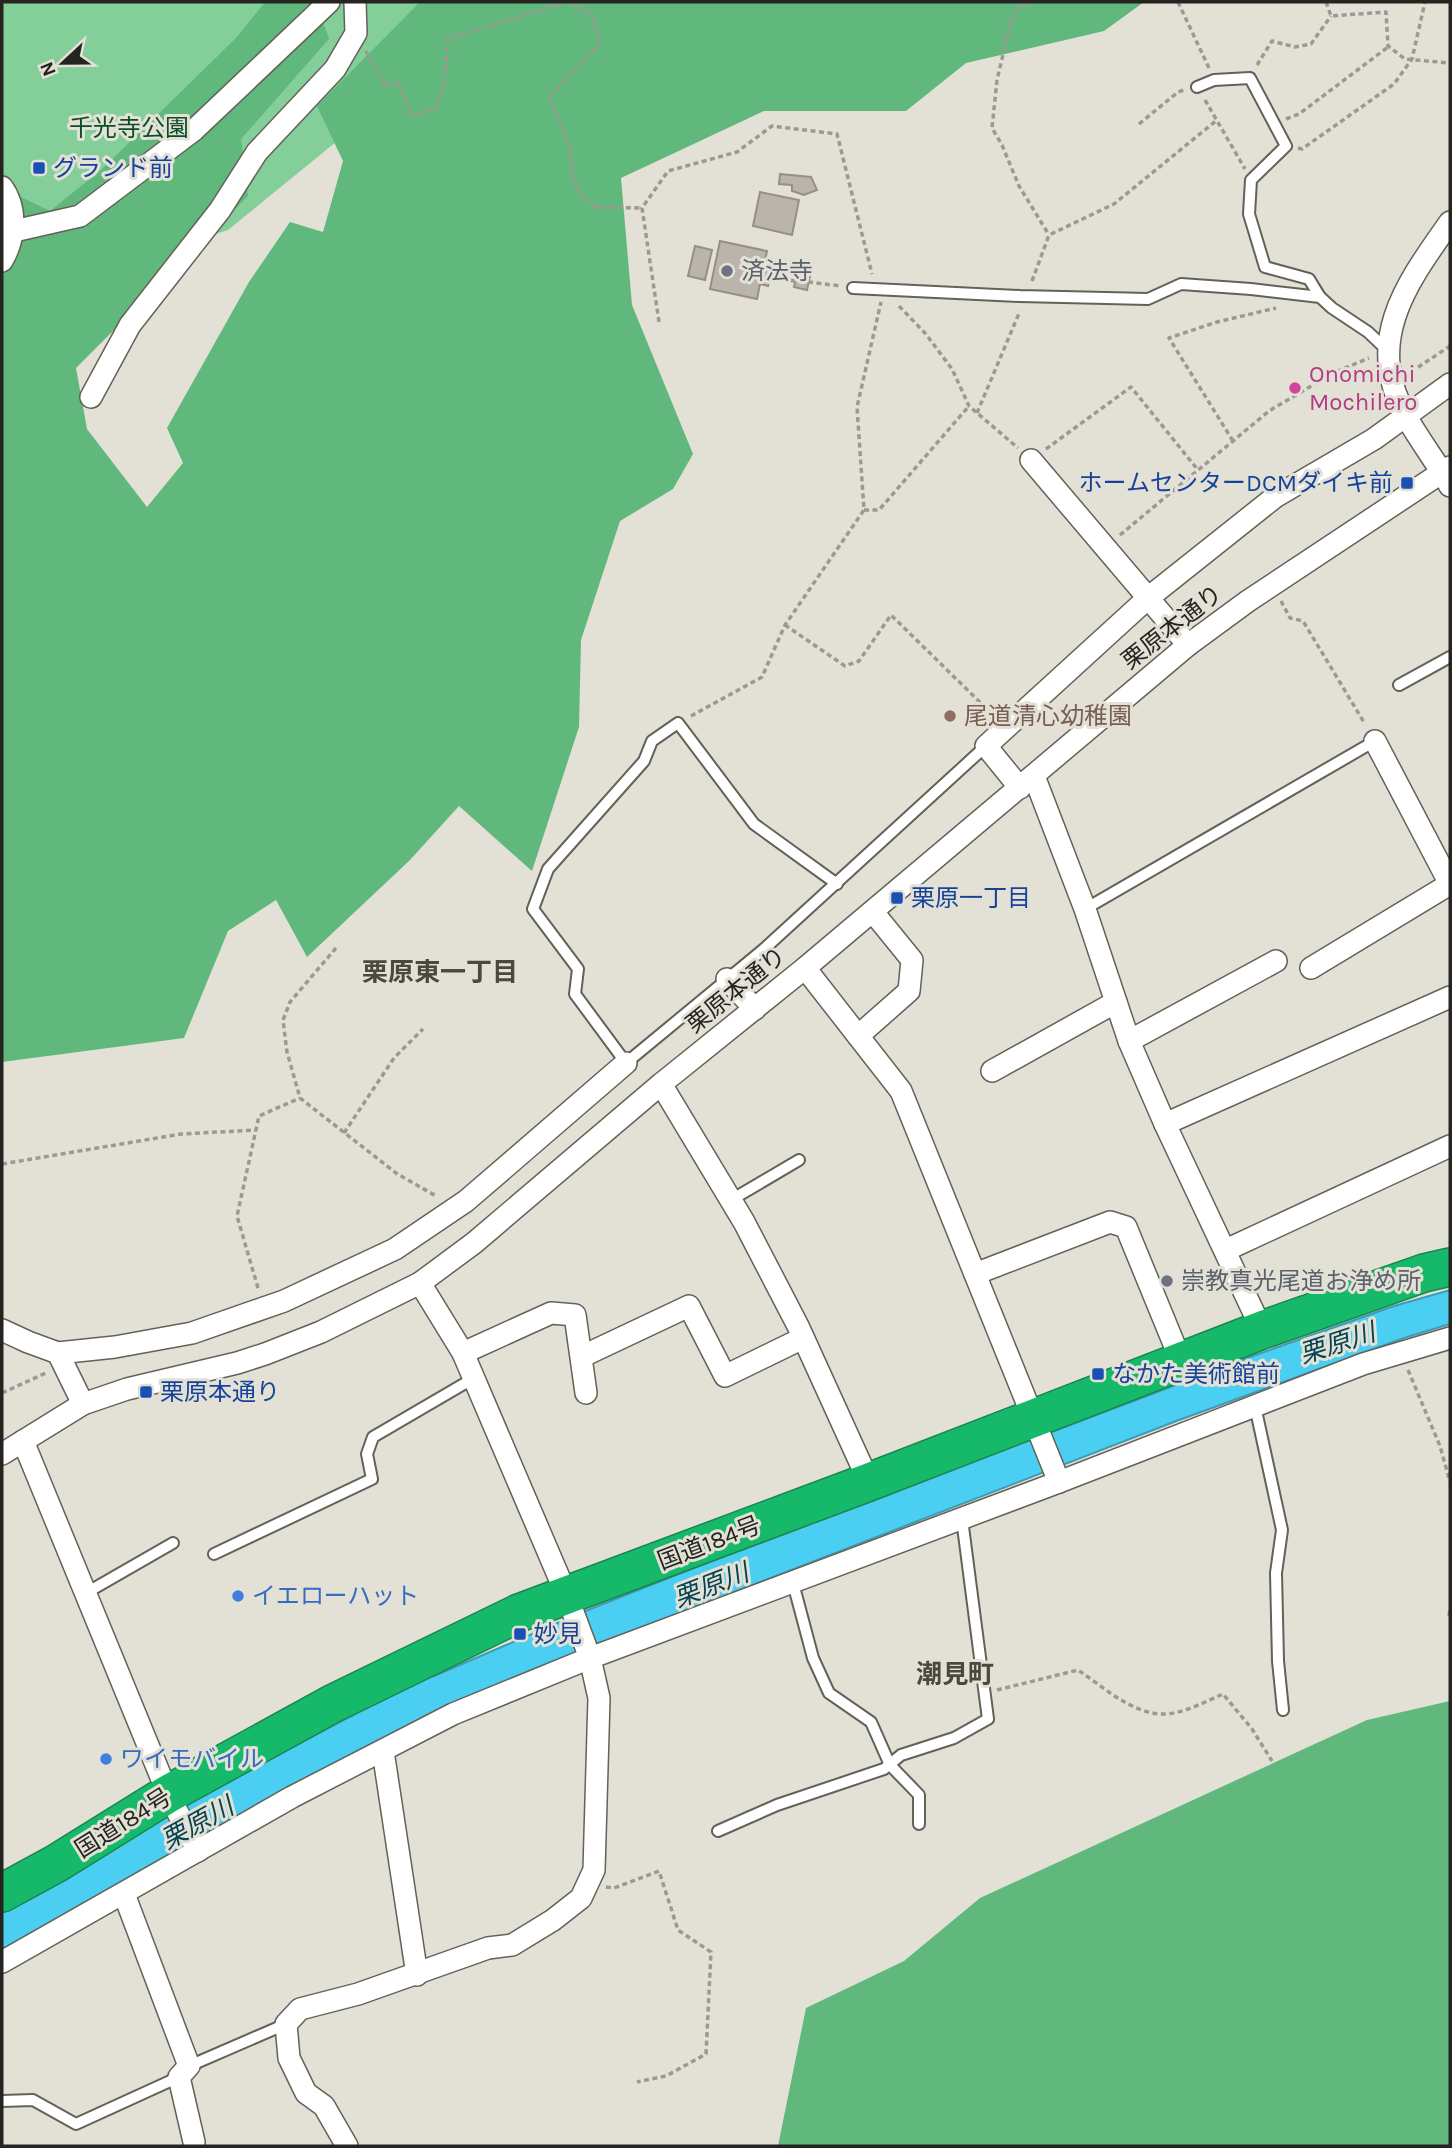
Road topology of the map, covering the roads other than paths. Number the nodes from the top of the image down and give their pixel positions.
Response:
1 (329, 2) edge
2 (355, 2) edge
3 (1197, 87) road end
4 (2, 187) edge
5 (1450, 222) edge
6 (14, 230) junction
7 (2, 261) edge
8 (853, 288) road end
9 (1320, 297) junction
10 (1387, 350) junction
11 (1450, 384) edge
12 (91, 397) dead end
13 (1406, 416) junction
14 (1031, 460) road end
15 (1448, 476) edge
16 (1148, 598) junction
17 (1188, 645) junction
18 (1450, 657) edge
19 (1399, 685) dead end
20 (1375, 741) joint
21 (986, 746) junction
22 (1027, 782) junction
23 (837, 884) junction
24 (1450, 884) edge
25 (1084, 909) junction
26 (873, 912) junction
27 (1276, 961) dead end
28 (805, 968) junction
29 (1311, 968) dead end
30 (727, 979) junction
31 (1450, 997) edge
32 (1116, 1002) junction
33 (755, 1009) junction
34 (858, 1036) junction
35 (1129, 1041) junction
36 (626, 1063) junction
37 (992, 1072) dead end
38 (661, 1084) junction
39 (1165, 1124) junction
40 (1450, 1146) edge
41 (799, 1160) dead end
42 (731, 1200) junction
43 (1226, 1250) junction
44 (1450, 1267) edge
45 (975, 1274) junction
46 (420, 1283) junction
47 (2, 1330) edge
48 (1262, 1330) junction
49 (803, 1338) junction
50 (1450, 1338) edge
51 (463, 1353) junction
52 (583, 1356) junction
53 (61, 1358) junction
54 (1181, 1361) junction
55 (474, 1378) junction
56 (586, 1392) dead end
57 (83, 1404) junction
58 (1255, 1406) junction
59 (1037, 1427) junction
60 (23, 1441) junction
61 (2, 1454) edge
62 (1057, 1476) junction
63 (869, 1482) junction
64 (962, 1519) junction
65 (173, 1543) dead end
66 (214, 1554) dead end
67 (793, 1583) junction
68 (86, 1593) junction
69 (570, 1606) junction
70 (588, 1653) junction
71 (1283, 1710) dead end
72 (383, 1751) junction
73 (890, 1765) junction
74 (172, 1802) junction
75 (919, 1824) dead end
76 (718, 1831) dead end
77 (196, 1847) junction
78 (2, 1894) edge
79 (124, 1894) junction
80 (2, 1962) edge
81 (416, 1975) junction
82 (286, 2024) junction
83 (184, 2071) junction
84 (2, 2101) edge
85 (194, 2141) dead end
86 (347, 2146) edge

1 - 6 street
2 - 12 street
3 - 9 lane
4 - 6 street
5 - 10 street
6 - 7 street
8 - 9 lane
9 - 10 lane
10 - 13 street
11 - 13 street
13 - 15 street
13 - 16 street
14 - 16 street
15 - 17 street, 栗原本通り
16 - 17 street
16 - 21 street
17 - 22 street, 栗原本通り
18 - 19 lane
20 - 24 street
20 - 25 lane
21 - 22 street
21 - 23 lane
22 - 25 street
22 - 26 street, 栗原本通り
23 - 30 lane
23 - 36 lane
24 - 29 street
25 - 32 street
26 - 28 street, 栗原本通り
26 - 34 street
27 - 35 street
28 - 33 street, 栗原本通り
28 - 34 street
30 - 33 street
30 - 36 lane
31 - 39 street
32 - 35 street
32 - 37 street
33 - 38 street, 栗原本通り
34 - 45 street
35 - 39 street
36 - 53 street
38 - 42 street
38 - 46 street, 栗原本通り
39 - 43 street
40 - 43 street
41 - 42 lane
42 - 49 street
43 - 48 street
44 - 48 highway, 国道184号
45 - 54 street
45 - 59 street
46 - 51 street
46 - 57 street, 栗原本通り
47 - 53 street
48 - 54 highway, 国道184号
49 - 52 street
49 - 63 street
50 - 58 street
51 - 52 street
51 - 55 street
52 - 56 street
53 - 57 street
54 - 59 highway, 国道184号
55 - 66 lane
55 - 69 street
57 - 60 street, 栗原本通り
58 - 62 street
58 - 71 lane
59 - 62 street
59 - 63 highway, 国道184号
60 - 61 street, 栗原本通り
60 - 68 street
62 - 64 street
63 - 69 highway, 国道184号
64 - 67 street
64 - 73 lane
65 - 68 lane
67 - 70 street
67 - 73 lane
68 - 74 street
69 - 70 street
69 - 74 highway, 国道184号
70 - 72 street
70 - 81 street
72 - 77 street
72 - 81 street
73 - 75 lane
73 - 76 lane
74 - 77 street
74 - 78 highway, 国道184号
77 - 79 street
79 - 80 street
79 - 83 street
81 - 82 street
82 - 83 lane
82 - 86 street
83 - 84 lane
83 - 85 street

